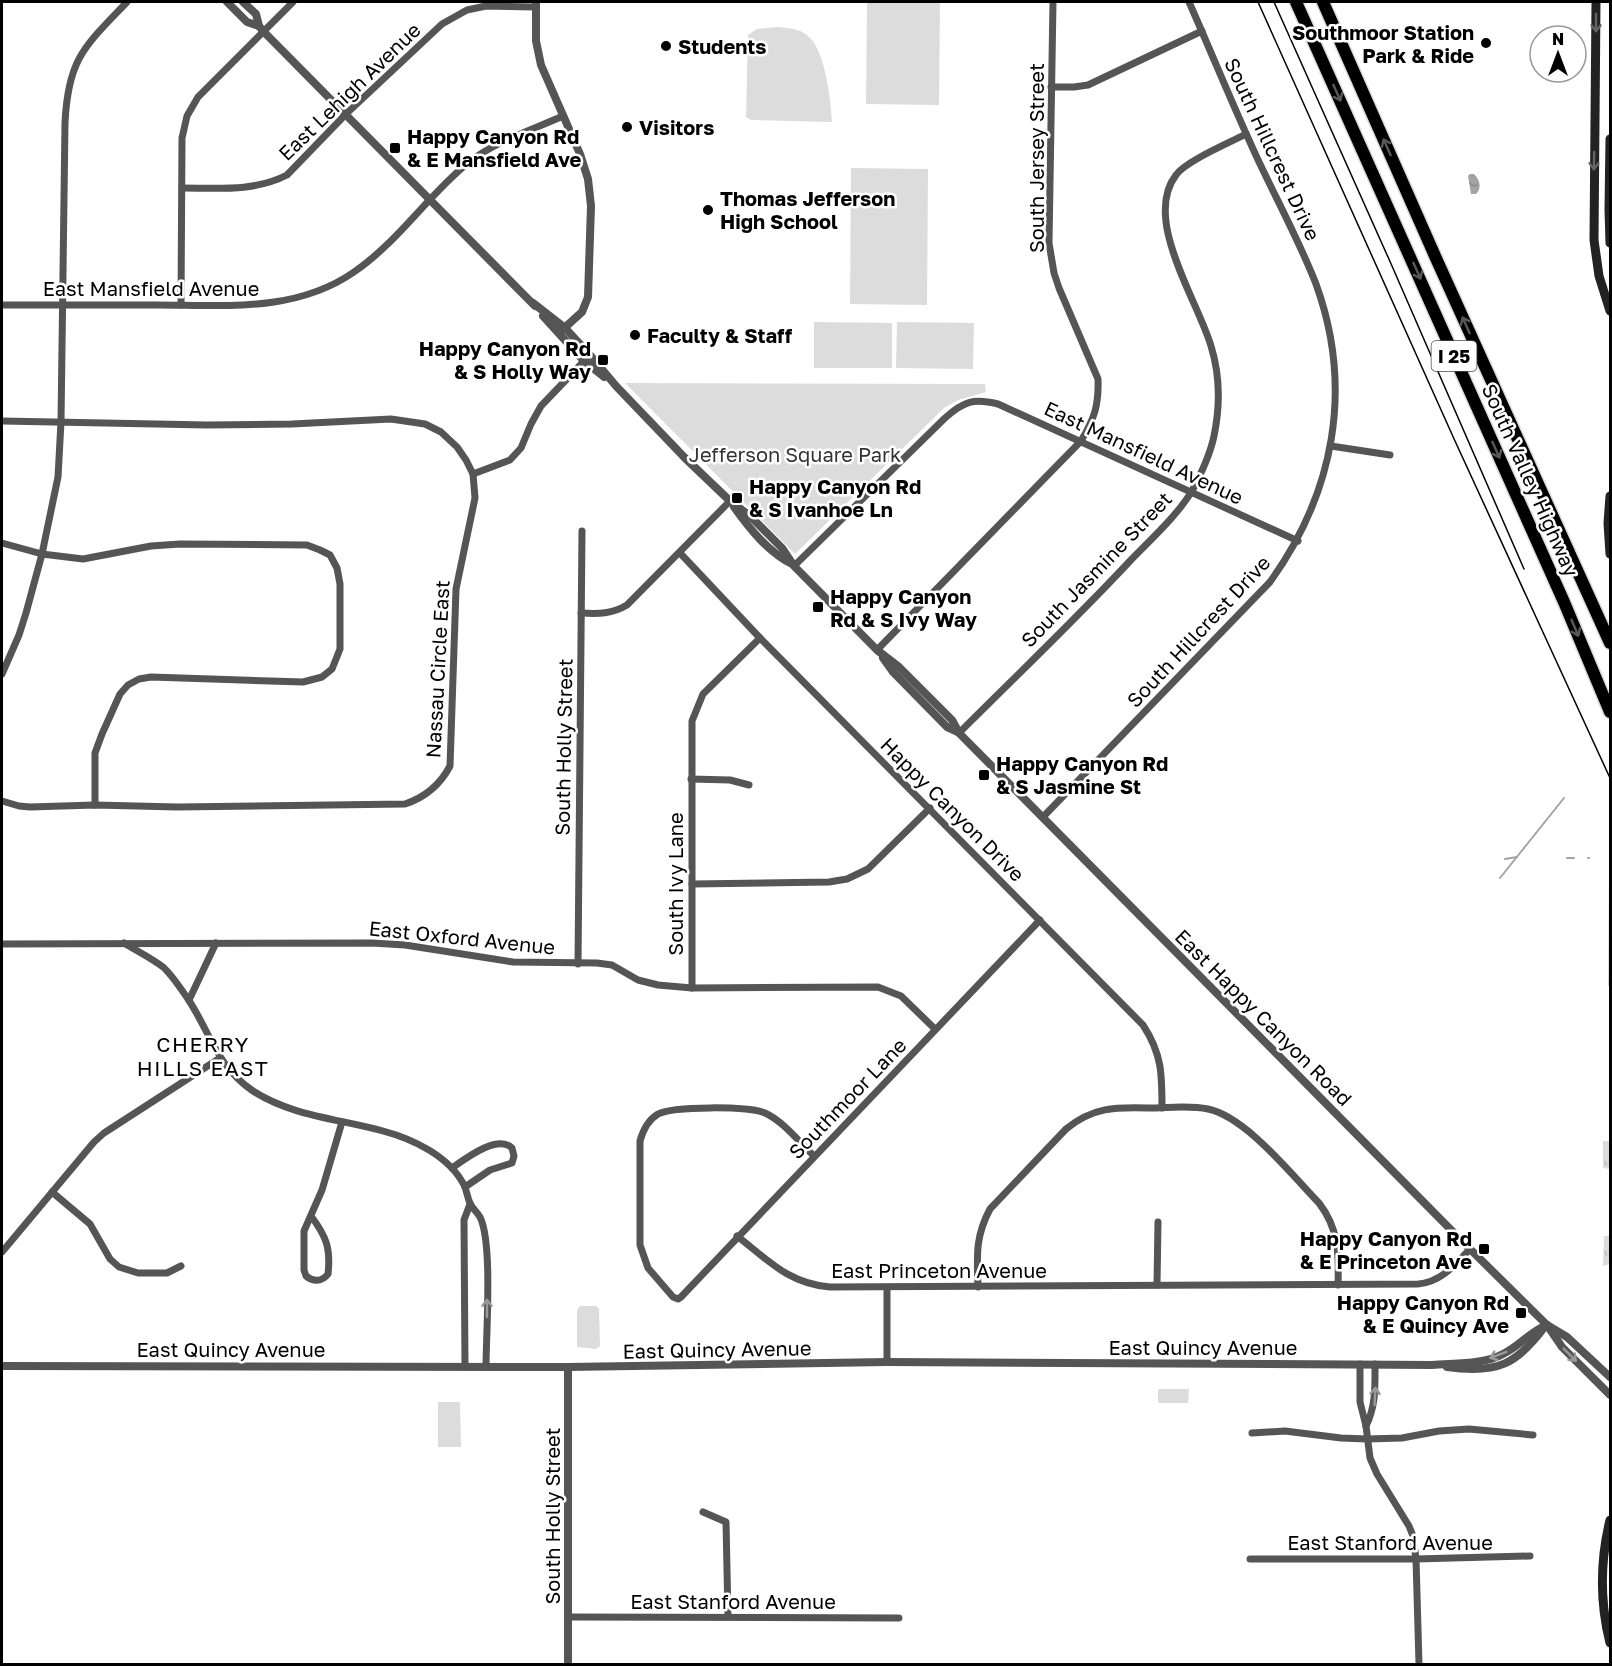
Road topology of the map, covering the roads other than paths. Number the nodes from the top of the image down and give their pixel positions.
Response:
1 (127, 2) edge
2 (227, 2) edge
3 (243, 2) edge
4 (293, 2) edge
5 (1053, 2) edge
6 (1189, 2) edge
7 (1296, 2) edge
8 (1323, 2) edge
9 (1596, 2) edge
10 (536, 4) edge
11 (261, 28) junction
12 (1202, 31) junction
13 (1051, 87) junction
14 (346, 114) junction
15 (563, 116) junction
16 (1246, 134) junction
17 (1611, 139) edge
18 (182, 188) junction
19 (429, 198) junction
20 (1611, 243) edge
21 (2, 305) edge
22 (62, 305) junction
23 (181, 305) junction
24 (1611, 311) edge
25 (561, 331) junction
26 (587, 358) junction
27 (2, 421) edge
28 (61, 422) junction
29 (1081, 441) junction
30 (1331, 446) junction
31 (1390, 455) dead end
32 (473, 474) junction
33 (1191, 492) junction
34 (1611, 496) edge
35 (730, 501) junction
36 (582, 531) dead end
37 (1298, 541) junction
38 (2, 543) edge
39 (680, 553) junction
40 (42, 554) junction
41 (1611, 554) edge
42 (794, 566) junction
43 (581, 613) junction
44 (760, 638) junction
45 (1611, 643) edge
46 (877, 650) junction
47 (2, 674) edge
48 (1611, 712) edge
49 (959, 733) junction
50 (692, 779) junction
51 (749, 785) dead end
52 (2, 801) edge
53 (95, 805) junction
54 (930, 808) junction
55 (1043, 817) junction
56 (692, 884) junction
57 (1040, 920) junction
58 (124, 943) junction
59 (216, 943) junction
60 (2, 944) edge
61 (578, 964) junction
62 (692, 988) junction
63 (189, 1000) junction
64 (935, 1029) junction
65 (220, 1058) junction
66 (1162, 1108) junction
67 (342, 1122) junction
68 (814, 1156) junction
69 (452, 1168) junction
70 (465, 1187) junction
71 (52, 1192) junction
72 (470, 1204) junction
73 (311, 1216) junction
74 (1158, 1222) dead end
75 (737, 1236) junction
76 (1470, 1249) junction
77 (2, 1252) edge
78 (181, 1266) dead end
79 (1157, 1285) junction
80 (1338, 1285) junction
81 (978, 1287) junction
82 (887, 1288) junction
83 (1547, 1324) junction
84 (887, 1362) junction
85 (1360, 1364) junction
86 (1376, 1364) junction
87 (2, 1366) edge
88 (465, 1367) junction
89 (486, 1367) junction
90 (568, 1367) junction
91 (1611, 1377) edge
92 (1611, 1395) edge
93 (1366, 1426) junction
94 (1252, 1433) dead end
95 (1533, 1435) dead end
96 (1366, 1439) junction
97 (703, 1512) dead end
98 (1611, 1520) edge
99 (1530, 1556) dead end
100 (1250, 1559) dead end
101 (1416, 1559) junction
102 (568, 1617) junction
103 (728, 1617) junction
104 (899, 1618) dead end
105 (1611, 1643) edge
106 (568, 1665) edge
107 (1419, 1665) edge

1 - 22 street
2 - 11 street, East Happy Canyon Road
3 - 11 street, East Happy Canyon Road
4 - 11 street
5 - 13 street, South Jersey Street
6 - 12 street, South Hillcrest Drive
7 -> 48 highway, South Valley Highway / I 25
45 -> 8 highway, South Valley Highway / I 25
9 -> 24 main road
10 - 14 street, East Lehigh Avenue
10 - 15 street
11 - 14 street, East Happy Canyon Road
11 - 18 street
12 - 13 street
12 - 16 street, South Hillcrest Drive
13 - 29 street, South Jersey Street
14 - 18 street, East Lehigh Avenue
14 - 19 street, East Happy Canyon Road
15 - 19 street, East Mansfield Avenue
15 - 25 street
16 - 30 street, South Hillcrest Drive
16 - 33 street, South Jasmine Street
17 - 20 main road
18 - 23 street
19 - 23 street, East Mansfield Avenue
19 - 25 street, East Happy Canyon Road
21 - 22 street, East Mansfield Avenue
22 - 23 street, East Mansfield Avenue
22 - 28 street
25 - 26 street, East Happy Canyon Road
26 - 32 street
26 - 35 street, East Happy Canyon Road
27 - 28 street
28 - 32 street
28 - 40 street
29 - 33 street, East Mansfield Avenue
29 - 42 street, East Mansfield Avenue
29 - 46 street, South Jersey Street
30 - 31 street
30 - 37 street, South Hillcrest Drive
32 - 53 street, Nassau Circle East
33 - 37 street, East Mansfield Avenue
33 - 49 street, South Jasmine Street
34 - 41 main road
35 - 39 street
35 - 42 street, East Happy Canyon Road
36 - 43 street, South Holly Street
37 - 55 street, South Hillcrest Drive
38 - 40 street
39 - 43 street
39 - 44 street, Happy Canyon Drive
40 - 47 street
40 - 53 street
42 - 46 street, East Happy Canyon Road
43 - 61 street, South Holly Street
44 - 50 street, South Ivy Lane
44 - 54 street, Happy Canyon Drive
46 - 49 street, East Happy Canyon Road
49 - 55 street, East Happy Canyon Road
50 - 51 street
50 - 56 street, South Ivy Lane
52 - 53 street, Nassau Circle East
54 - 56 street
54 - 57 street, Happy Canyon Drive
55 - 76 street, East Happy Canyon Road
56 - 62 street, South Ivy Lane
57 - 64 street, Southmoor Lane
57 - 66 street, Happy Canyon Drive
58 - 59 street, East Oxford Avenue
58 - 60 street, East Oxford Avenue
58 - 63 street
59 - 61 street, East Oxford Avenue
59 - 63 street
61 - 62 street, East Oxford Avenue
62 - 64 street, East Oxford Avenue
63 - 65 street
64 - 68 street, Southmoor Lane
65 - 67 street
65 - 71 street
66 - 80 street
66 - 81 street
67 - 69 street
67 - 73 street
68 - 75 street, Southmoor Lane
68 - 75 street, Southmoor Lane
69 - 70 street
69 - 70 street
70 - 72 street
71 - 77 street
71 - 78 street
72 - 88 street
89 -> 72 street
73 - 73 street
74 - 79 street
75 - 82 street, East Princeton Avenue
76 - 80 street, East Princeton Avenue
76 - 83 street, East Happy Canyon Road
79 - 80 street, East Princeton Avenue
79 - 81 street, East Princeton Avenue
81 - 82 street, East Princeton Avenue
82 - 84 street
83 - 86 street, East Quincy Avenue
83 - 91 street, East Happy Canyon Road
83 -> 92 street, East Happy Canyon Road
84 - 85 street, East Quincy Avenue
84 - 90 street, East Quincy Avenue
85 - 86 street, East Quincy Avenue
85 - 93 street
93 -> 86 street
87 - 88 street, East Quincy Avenue
88 - 89 street, East Quincy Avenue
89 - 90 street, East Quincy Avenue
90 - 102 street, South Holly Street
93 - 96 street
94 - 96 street
95 - 96 street
96 - 101 street
97 - 103 street
98 - 105 main road
99 - 101 street, East Stanford Avenue
100 - 101 street, East Stanford Avenue
101 - 107 street
102 - 103 street, East Stanford Avenue
102 - 106 street, South Holly Street
103 - 104 street, East Stanford Avenue

